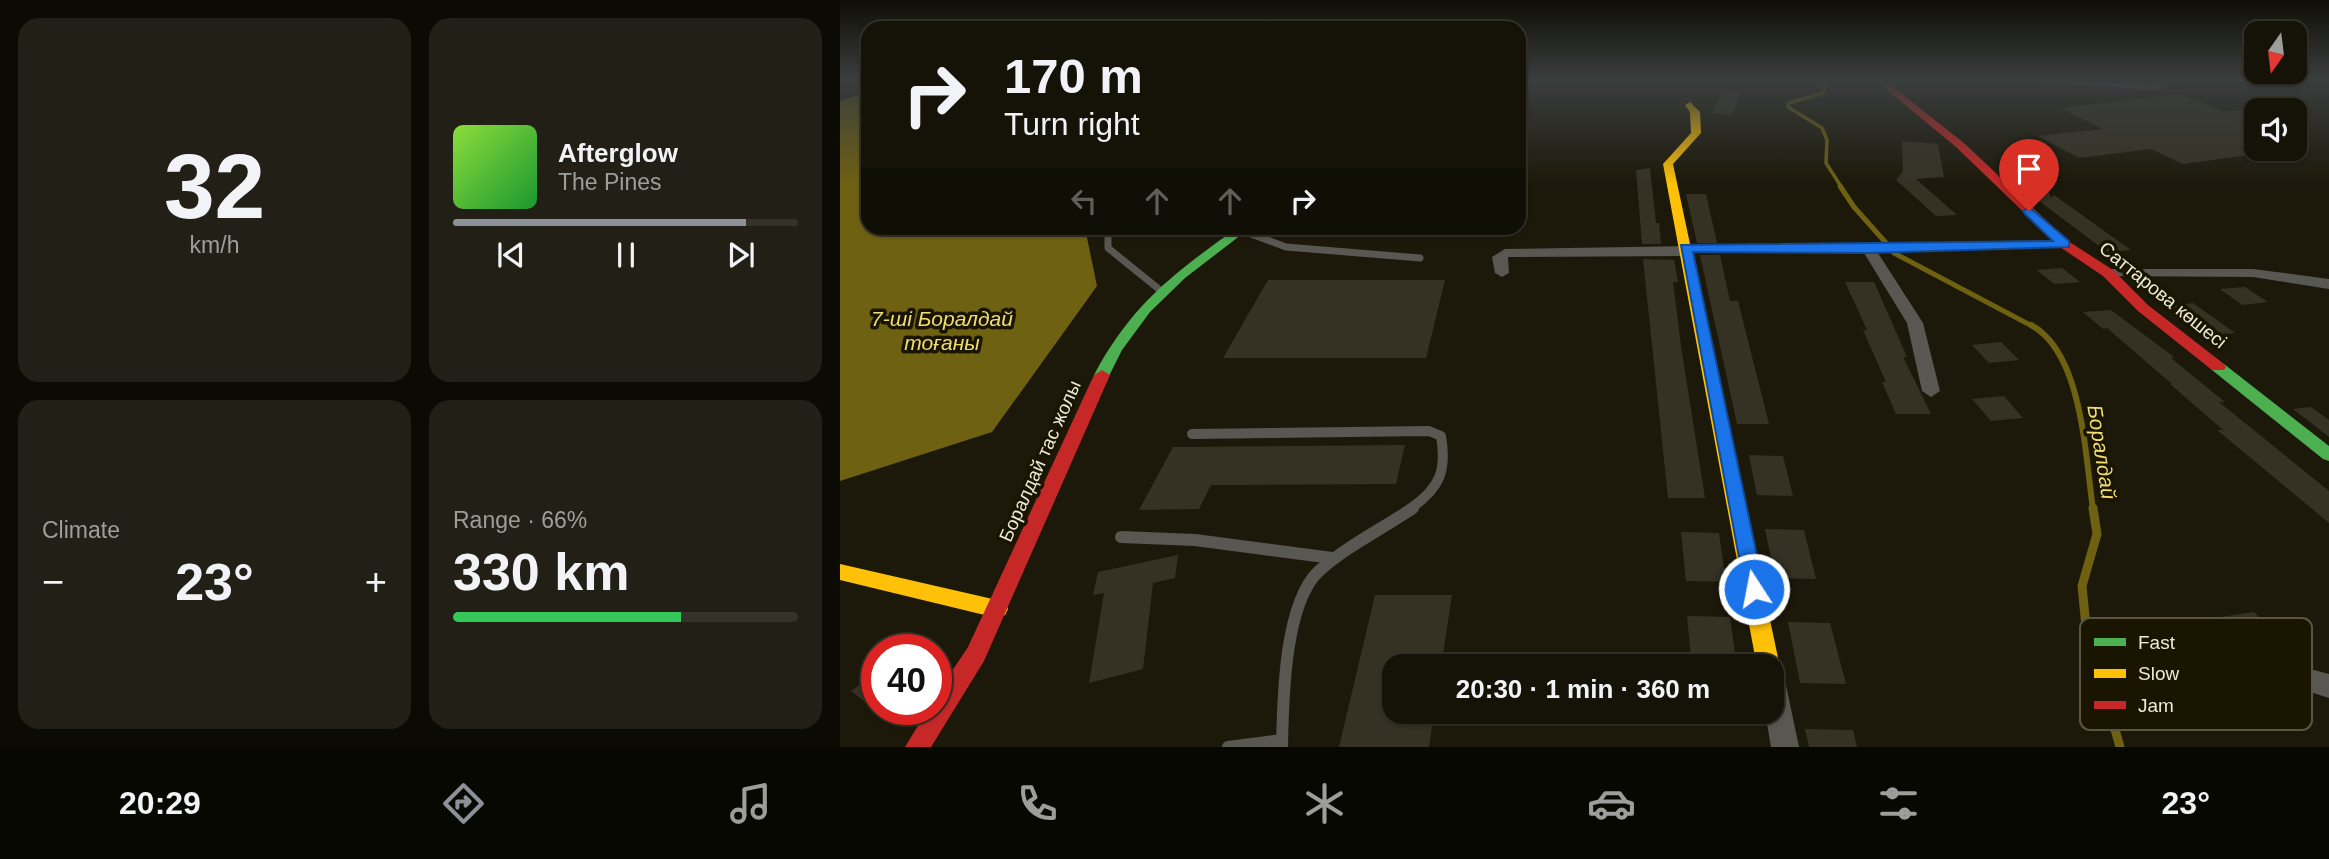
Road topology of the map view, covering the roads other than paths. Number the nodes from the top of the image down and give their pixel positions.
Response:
1 (1695, 115) edge
2 (1922, 115) edge
3 (1108, 235) edge
4 (1234, 235) edge
5 (1257, 235) edge
6 (2064, 244) junction
7 (1868, 249) junction
8 (1686, 250) junction
9 (1420, 258) dead end
10 (1502, 273) dead end
11 (2108, 273) junction
12 (2329, 284) edge
13 (1160, 289) junction
14 (1931, 391) dead end
15 (1192, 434) dead end
16 (2329, 455) edge
17 (1121, 537) dead end
18 (1332, 558) junction
19 (840, 572) edge
20 (997, 609) junction
21 (1766, 654) edge
22 (1781, 724) edge
23 (1282, 743) edge
24 (917, 747) edge
25 (1228, 747) edge
26 (1785, 747) edge

1 - 8 street
2 - 6 street, Саттарова көшесі
3 - 13 lane
4 - 13 street, Боралдай тас жолы
5 - 9 lane
6 - 7 street
6 - 11 street, Саттарова көшесі
7 - 8 street
7 - 14 street
8 - 10 street
8 - 21 street
11 - 12 street
11 - 16 street, Саттарова көшесі
13 - 20 street, Боралдай тас жолы
15 - 18 lane
17 - 18 lane
18 - 23 lane
19 - 20 street
20 - 24 street, Боралдай тас жолы
22 - 26 street
23 - 25 lane

